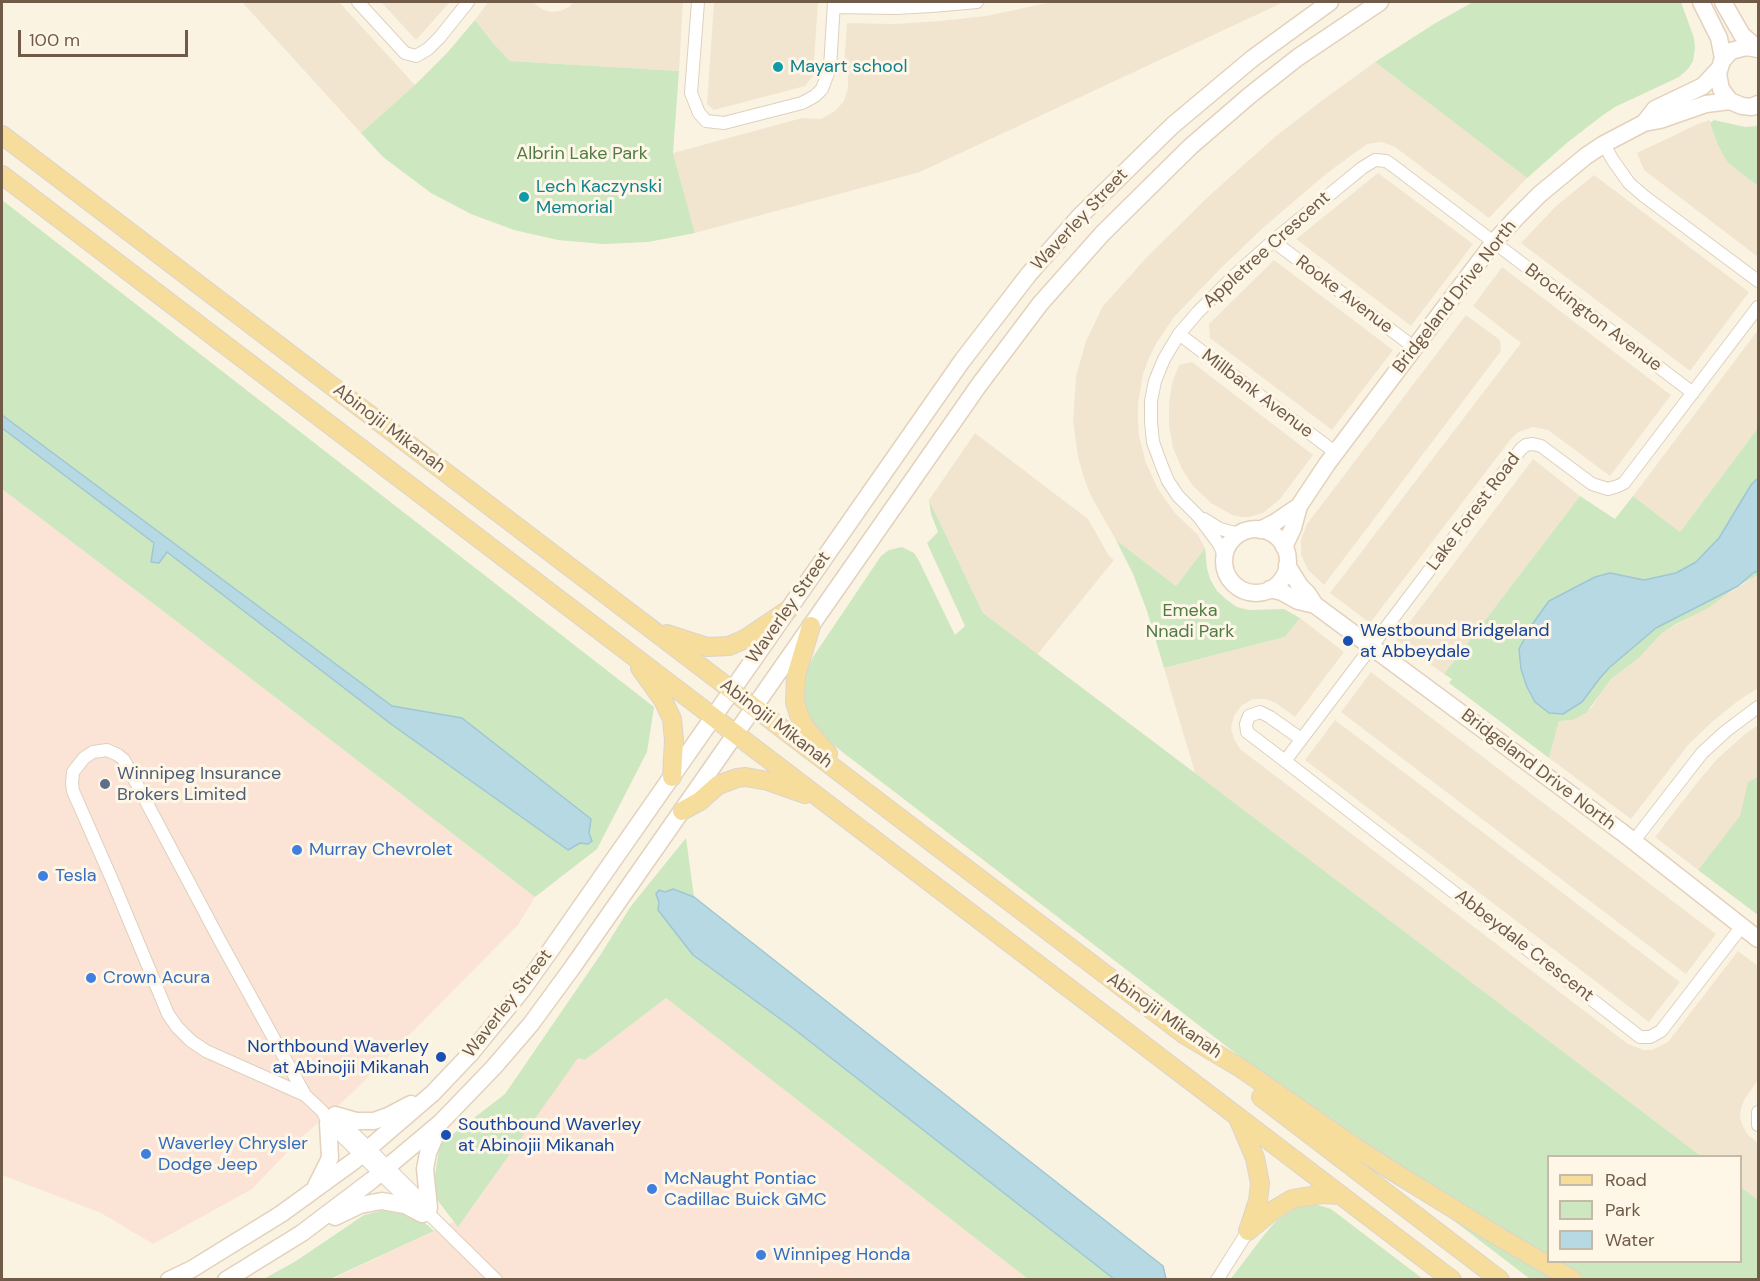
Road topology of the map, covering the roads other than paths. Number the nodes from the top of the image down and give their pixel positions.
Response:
1 (358, 2) edge
2 (468, 2) edge
3 (698, 2) edge
4 (977, 2) edge
5 (1330, 2) edge
6 (1380, 2) edge
7 (1701, 2) edge
8 (1723, 2) edge
9 (834, 4) edge
10 (1758, 49) edge
11 (1721, 64) junction
12 (1730, 101) junction
13 (1758, 104) edge
14 (1644, 123) junction
15 (2, 135) edge
16 (1604, 144) junction
17 (2, 175) edge
18 (1273, 241) junction
19 (1494, 242) junction
20 (1758, 280) edge
21 (1758, 307) edge
22 (1179, 334) junction
23 (1415, 348) junction
24 (1693, 393) junction
25 (1336, 453) junction
26 (1299, 506) junction
27 (1198, 516) junction
28 (1260, 530) junction
29 (1240, 534) junction
30 (1284, 547) junction
31 (1224, 555) junction
32 (1287, 565) junction
33 (1270, 589) junction
34 (1315, 605) junction
35 (788, 610) junction
36 (811, 626) junction
37 (651, 629) junction
38 (1372, 646) junction
39 (630, 654) junction
40 (732, 690) junction
41 (1758, 707) edge
42 (754, 708) junction
43 (714, 717) junction
44 (736, 734) junction
45 (1301, 739) junction
46 (1285, 761) junction
47 (672, 777) junction
48 (845, 777) junction
49 (824, 801) junction
50 (681, 811) junction
51 (1633, 842) junction
52 (1742, 926) junction
53 (1758, 939) edge
54 (1185, 1035) junction
55 (433, 1093) junction
56 (305, 1095) junction
57 (1758, 1112) edge
58 (1238, 1116) junction
59 (329, 1117) junction
60 (441, 1122) junction
61 (1758, 1125) edge
62 (366, 1152) junction
63 (385, 1171) junction
64 (313, 1192) junction
65 (1341, 1195) junction
66 (427, 1213) junction
67 (1248, 1231) junction
68 (302, 1233) junction
69 (169, 1280) edge
70 (226, 1280) edge
71 (496, 1280) edge
72 (1217, 1280) edge
73 (1452, 1280) edge
74 (1500, 1280) edge
75 (1573, 1280) edge

1 - 2 street
3 - 9 street
4 - 9 street
5 - 35 main road, Waverley Street
6 - 36 main road, Waverley Street
7 - 11 main road
8 - 10 main road
10 - 11 main road
11 - 12 main road
11 - 14 main road, Bridgeland Drive North
12 - 13 main road, Bridgeland Drive North
12 - 14 main road, Bridgeland Drive North
14 - 16 main road, Bridgeland Drive North
15 - 37 main road, Abinojii Mikanah
16 - 19 main road, Bridgeland Drive North
16 - 20 street
17 - 39 main road, Abinojii Mikanah
18 - 19 street, Appletree Crescent
18 - 22 street, Appletree Crescent
18 - 23 street, Rooke Avenue
19 - 23 main road, Bridgeland Drive North
19 - 24 street, Brockington Avenue
21 - 24 street, Lake Forest Road
22 - 25 street, Millbank Avenue
22 - 27 street, Appletree Crescent
23 - 25 main road, Bridgeland Drive North
24 - 38 street, Lake Forest Road
25 - 26 main road, Bridgeland Drive North
26 - 28 main road, Bridgeland Drive North
26 - 30 main road, Bridgeland Drive North
27 - 29 street, Appletree Crescent
27 - 31 street, Appletree Crescent
28 - 29 main road
28 - 30 main road
29 - 31 main road
30 - 32 main road
31 - 33 main road
32 - 33 main road
32 - 34 main road, Bridgeland Drive North
33 - 34 main road, Bridgeland Drive North
34 - 38 main road, Bridgeland Drive North
35 - 37 main road
35 - 40 main road, Waverley Street
36 - 42 main road, Waverley Street
36 - 48 main road
37 - 40 main road, Abinojii Mikanah
38 - 45 street
38 - 51 main road, Bridgeland Drive North
39 - 43 main road, Abinojii Mikanah
39 - 47 main road
40 - 42 main road, Abinojii Mikanah
40 - 43 main road, Waverley Street
41 - 51 street
42 - 44 main road, Waverley Street
42 - 48 main road, Abinojii Mikanah
43 - 44 main road, Abinojii Mikanah
43 - 47 main road, Waverley Street
44 - 49 main road, Abinojii Mikanah
44 - 50 main road, Waverley Street
45 - 46 street
45 - 46 street, Abbeydale Crescent
46 - 52 street, Abbeydale Crescent
47 - 55 main road, Waverley Street
48 - 54 main road, Abinojii Mikanah
49 - 50 main road
49 - 58 main road, Abinojii Mikanah
50 - 60 main road, Waverley Street
51 - 52 main road, Bridgeland Drive North
52 - 53 main road, Bridgeland Drive North
54 - 74 main road
54 - 75 main road, Abinojii Mikanah
55 - 59 main road
55 - 62 main road, Waverley Street
56 - 56 street
56 - 59 street
57 - 61 street
58 - 65 main road, Abinojii Mikanah
58 - 67 main road
59 - 62 street
59 - 64 main road
60 - 63 main road, Waverley Street
60 - 66 main road
62 - 63 street
62 - 64 main road, Waverley Street
63 - 66 street
63 - 68 main road, Waverley Street
64 - 69 main road, Waverley Street
65 - 67 main road
65 - 73 main road, Abinojii Mikanah
66 - 68 main road
66 - 71 street
67 - 72 street
68 - 70 main road, Waverley Street

